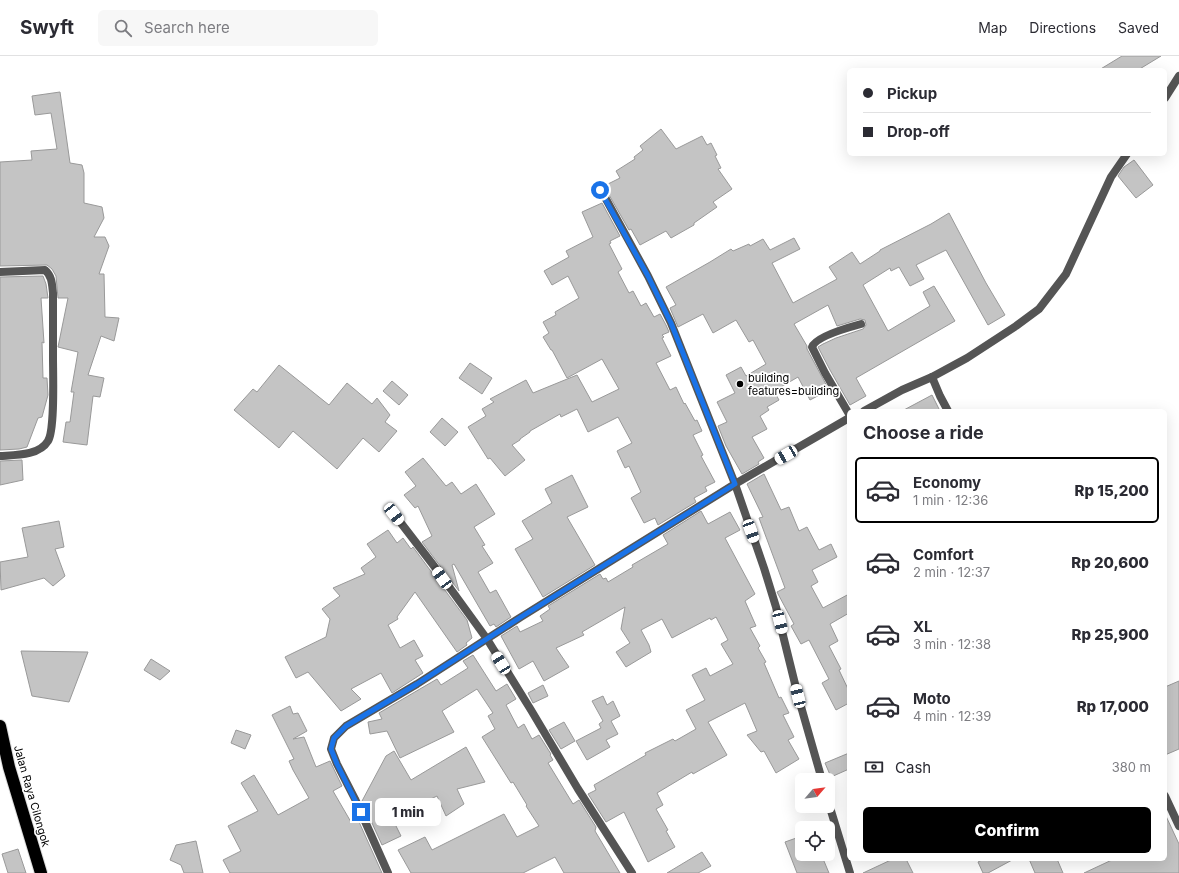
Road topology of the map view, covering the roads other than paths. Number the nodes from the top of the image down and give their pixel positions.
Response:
1 (1179, 76) edge
2 (1167, 95) edge
3 (1126, 156) edge
4 (600, 190) dead end
5 (0, 272) edge
6 (861, 324) dead end
7 (932, 377) junction
8 (868, 409) edge
9 (947, 409) edge
10 (847, 411) edge
11 (847, 419) edge
12 (0, 456) edge
13 (735, 484) junction
14 (394, 514) dead end
15 (486, 640) junction
16 (0, 726) edge
17 (820, 773) edge
18 (1167, 800) edge
19 (832, 813) edge
20 (1179, 826) edge
21 (41, 873) edge
22 (388, 873) edge
23 (632, 873) edge
24 (850, 873) edge

1 - 2 street
3 - 7 street
4 - 13 street
5 - 12 street
6 - 10 street
7 - 8 street
7 - 9 street
11 - 13 street
13 - 15 street
13 - 17 street
14 - 15 street
15 - 22 street
15 - 23 street
16 - 21 highway, Jalan Raya Cilongok
18 - 20 street
19 - 24 street

